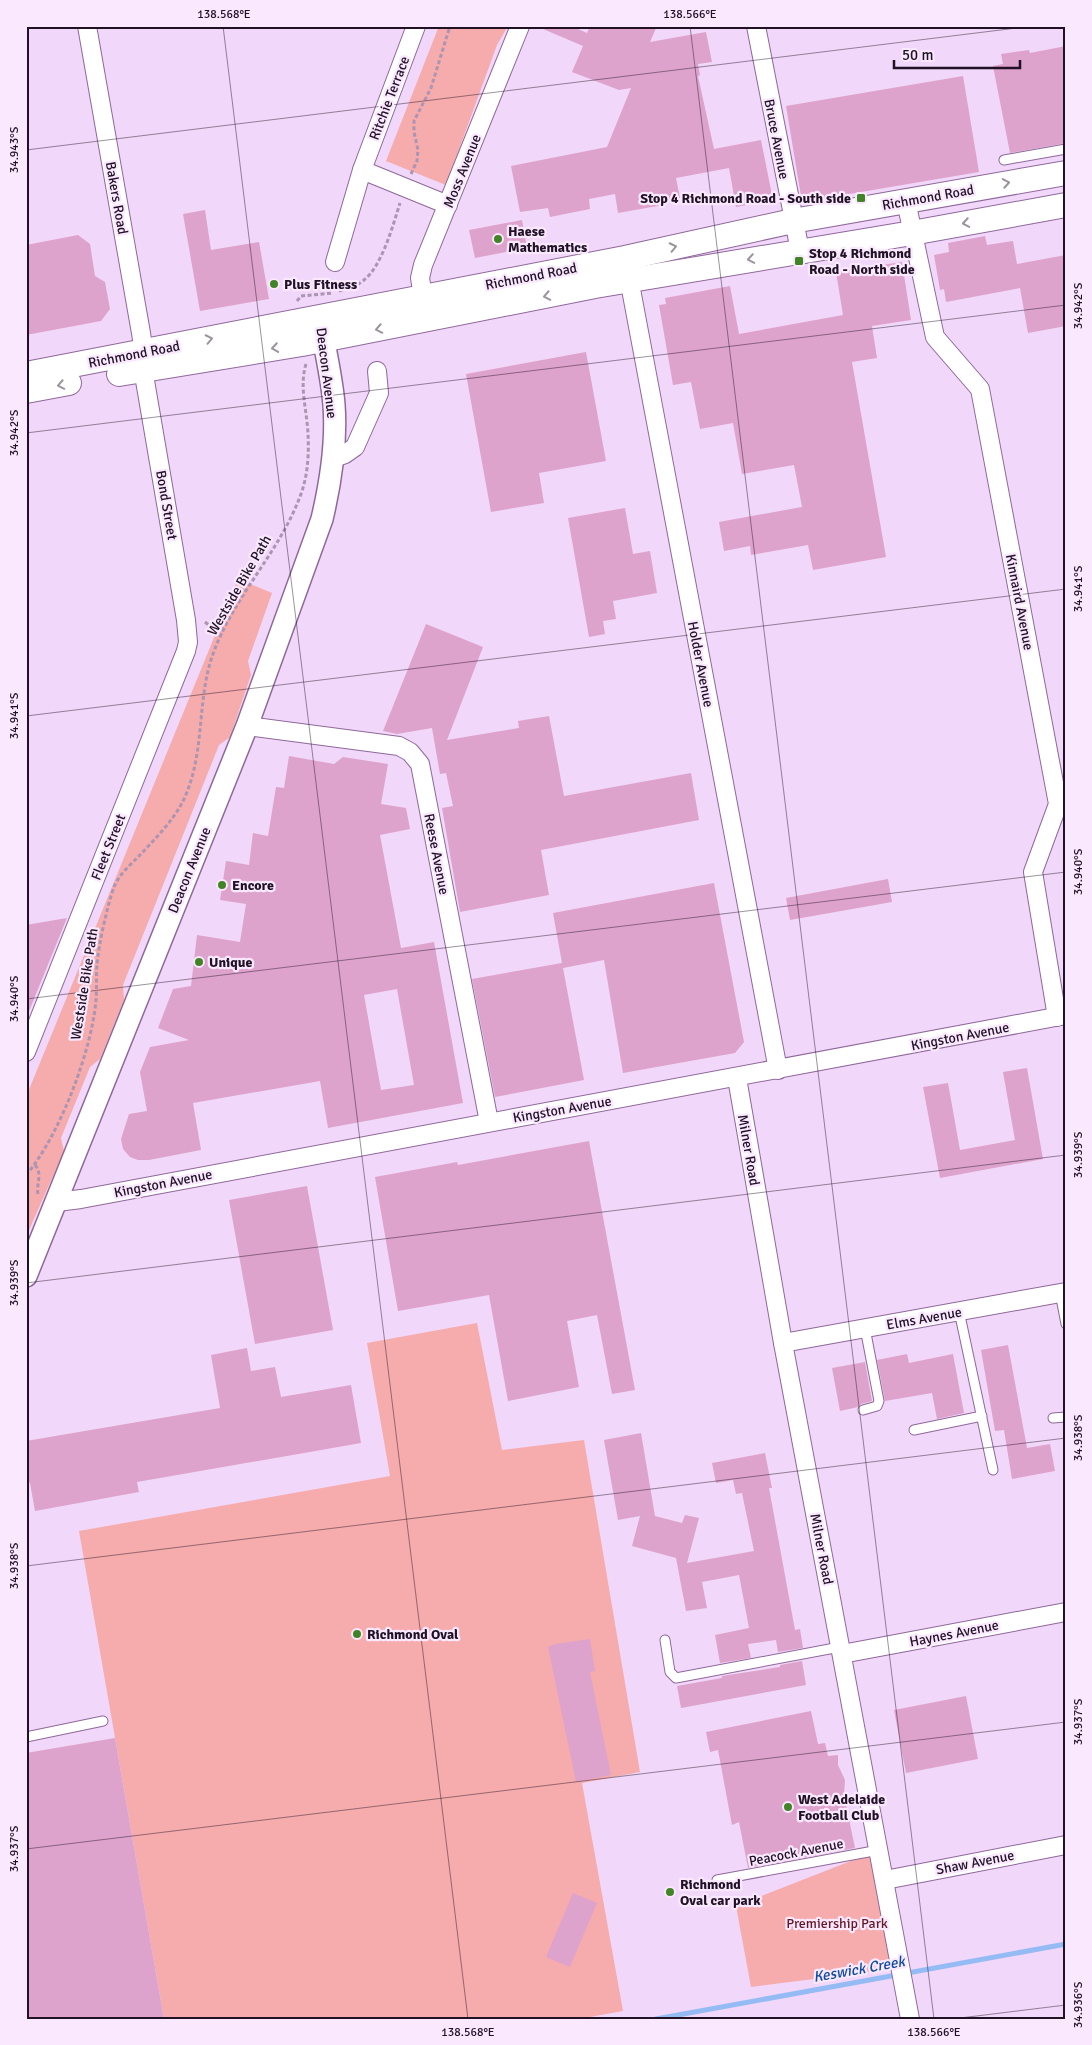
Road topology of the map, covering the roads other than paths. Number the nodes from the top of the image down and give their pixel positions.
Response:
1 (88, 26) edge
2 (416, 26) edge
3 (520, 26) edge
4 (756, 26) edge
5 (1066, 149) edge
6 (1004, 160) dead end
7 (362, 170) junction
8 (1066, 172) edge
9 (906, 201) junction
10 (448, 205) junction
11 (1066, 205) edge
12 (793, 221) junction
13 (912, 233) junction
14 (800, 251) junction
15 (625, 258) junction
16 (335, 262) dead end
17 (630, 280) junction
18 (425, 308) junction
19 (322, 328) junction
20 (143, 361) junction
21 (377, 371) dead end
22 (26, 374) edge
23 (26, 391) edge
24 (334, 458) junction
25 (188, 642) joint
26 (247, 726) junction
27 (1061, 1016) edge
28 (26, 1052) edge
29 (778, 1070) junction
30 (737, 1078) junction
31 (489, 1122) junction
32 (57, 1202) junction
33 (26, 1276) edge
34 (1063, 1293) edge
35 (959, 1312) junction
36 (1066, 1324) edge
37 (865, 1328) junction
38 (783, 1343) junction
39 (863, 1410) dead end
40 (982, 1416) junction
41 (1066, 1417) edge
42 (1053, 1418) dead end
43 (914, 1430) dead end
44 (993, 1470) dead end
45 (1066, 1612) edge
46 (665, 1640) dead end
47 (841, 1650) junction
48 (103, 1721) dead end
49 (26, 1737) edge
50 (1066, 1845) edge
51 (879, 1850) junction
52 (717, 1880) dead end
53 (885, 1880) junction
54 (910, 2019) edge

1 - 20 street, Bakers Road
2 - 7 street, Ritchie Terrace
3 - 10 street, Moss Avenue
4 - 12 street, Bruce Avenue
5 - 6 lane
7 - 10 street
7 - 16 street, Ritchie Terrace
9 -> 8 main road, Richmond Road
9 - 12 main road, Richmond Road
9 - 13 street, Kinnaird Avenue
10 - 18 street, Moss Avenue
11 -> 13 main road, Richmond Road
12 - 14 street, Bruce Avenue
15 -> 12 main road, Richmond Road
13 - 14 main road, Richmond Road
13 - 27 street, Kinnaird Avenue
14 -> 17 main road, Richmond Road
15 - 17 street, Holder Avenue
15 - 18 main road, Richmond Road
17 -> 18 main road, Richmond Road
17 - 29 street, Holder Avenue
18 - 19 main road, Richmond Road
19 - 20 main road, Richmond Road
19 - 24 street, Deacon Avenue
20 - 22 main road, Richmond Road
20 -> 23 main road, Richmond Road
20 - 25 street, Bond Street
21 - 24 street
24 - 26 street, Deacon Avenue
25 - 28 street, Fleet Street
26 - 31 street, Reese Avenue
26 - 32 street, Deacon Avenue
27 - 29 street, Kingston Avenue
29 - 30 street, Kingston Avenue
30 - 31 street, Kingston Avenue
30 - 38 street, Milner Road
31 - 32 street, Kingston Avenue
32 - 33 street, Deacon Avenue
34 - 35 street, Elms Avenue
34 - 36 lane
35 - 37 street, Elms Avenue
35 - 40 lane
37 - 38 street, Elms Avenue
37 - 39 lane
38 - 47 street, Milner Road
40 - 43 lane
40 - 44 lane
41 - 42 lane
45 - 47 street, Haynes Avenue
46 - 47 lane
47 - 51 street, Milner Road
48 - 49 lane
50 - 53 street, Shaw Avenue
51 - 52 lane, Peacock Avenue
51 - 53 street, Milner Road
53 - 54 street, Milner Road

